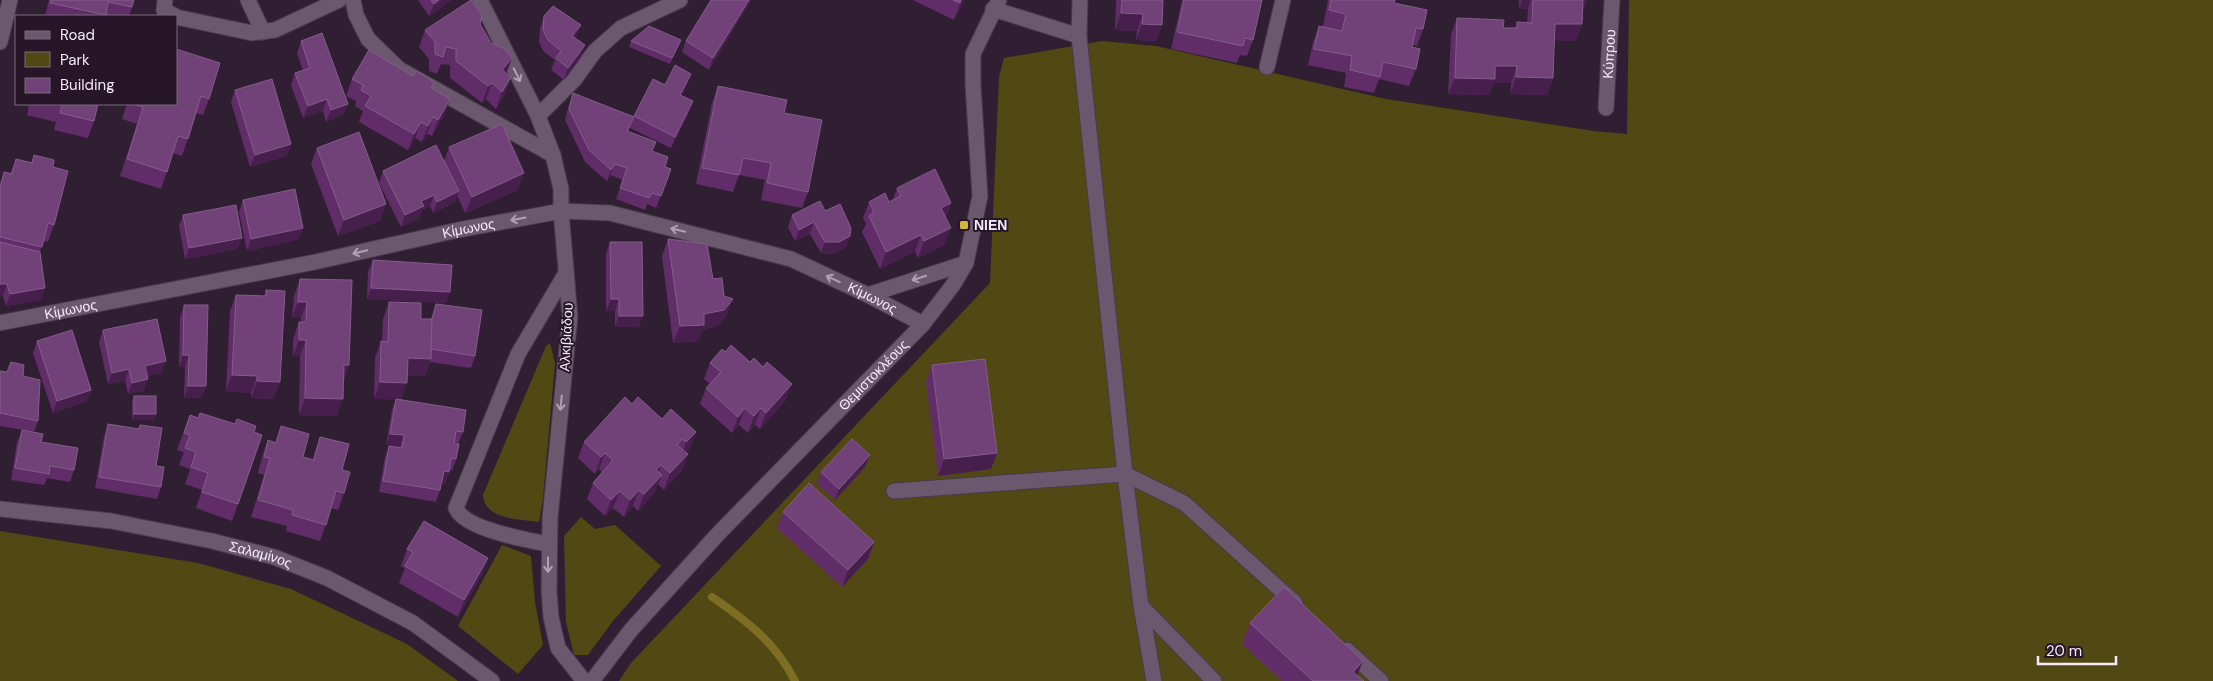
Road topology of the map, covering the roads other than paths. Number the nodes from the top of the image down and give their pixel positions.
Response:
1 (10, 0) edge
2 (165, 0) edge
3 (248, 0) edge
4 (338, 0) edge
5 (353, 0) edge
6 (480, 0) edge
7 (680, 0) edge
8 (1080, 0) edge
9 (1283, 0) edge
10 (1612, 0) edge
11 (996, 4) edge
12 (173, 15) edge
13 (178, 17) edge
14 (262, 32) junction
15 (1079, 36) junction
16 (0, 42) edge
17 (1267, 67) dead end
18 (1606, 108) dead end
19 (538, 116) junction
20 (553, 156) junction
21 (560, 211) junction
22 (966, 263) junction
23 (566, 272) junction
24 (868, 295) junction
25 (0, 323) edge
26 (923, 324) junction
27 (1125, 474) junction
28 (894, 491) dead end
29 (0, 509) edge
30 (548, 544) junction
31 (1141, 606) junction
32 (1308, 615) edge
33 (1337, 641) edge
34 (492, 681) edge
35 (584, 681) edge
36 (592, 681) edge
37 (1154, 681) edge
38 (1214, 681) edge
39 (1381, 681) edge

1 - 16 street
2 - 12 street
3 - 14 street
4 - 14 street
5 - 20 street
6 -> 19 street, Αλκιβιάδου
7 - 19 street
8 - 15 street
9 - 17 street
10 - 18 street, Κύπρου
11 - 15 street
11 - 22 street, Θεμιστοκλέους
13 - 14 street
15 - 27 street
19 - 20 street, Αλκιβιάδου
20 - 21 street, Αλκιβιάδου
21 - 23 street, Αλκιβιάδου
24 -> 21 street, Κίμωνος
21 -> 25 street, Κίμωνος
22 -> 24 street
22 - 26 street, Θεμιστοκλέους
23 -> 30 street, Αλκιβιάδου
23 - 30 street
24 - 26 street, Κίμωνος
26 - 36 street, Θεμιστοκλέους
27 - 28 street
27 - 31 street
27 - 32 street
29 - 34 street, Σαλαμίνος
30 -> 35 street, Αλκιβιάδου
31 - 37 street
31 - 38 street
33 - 39 street

